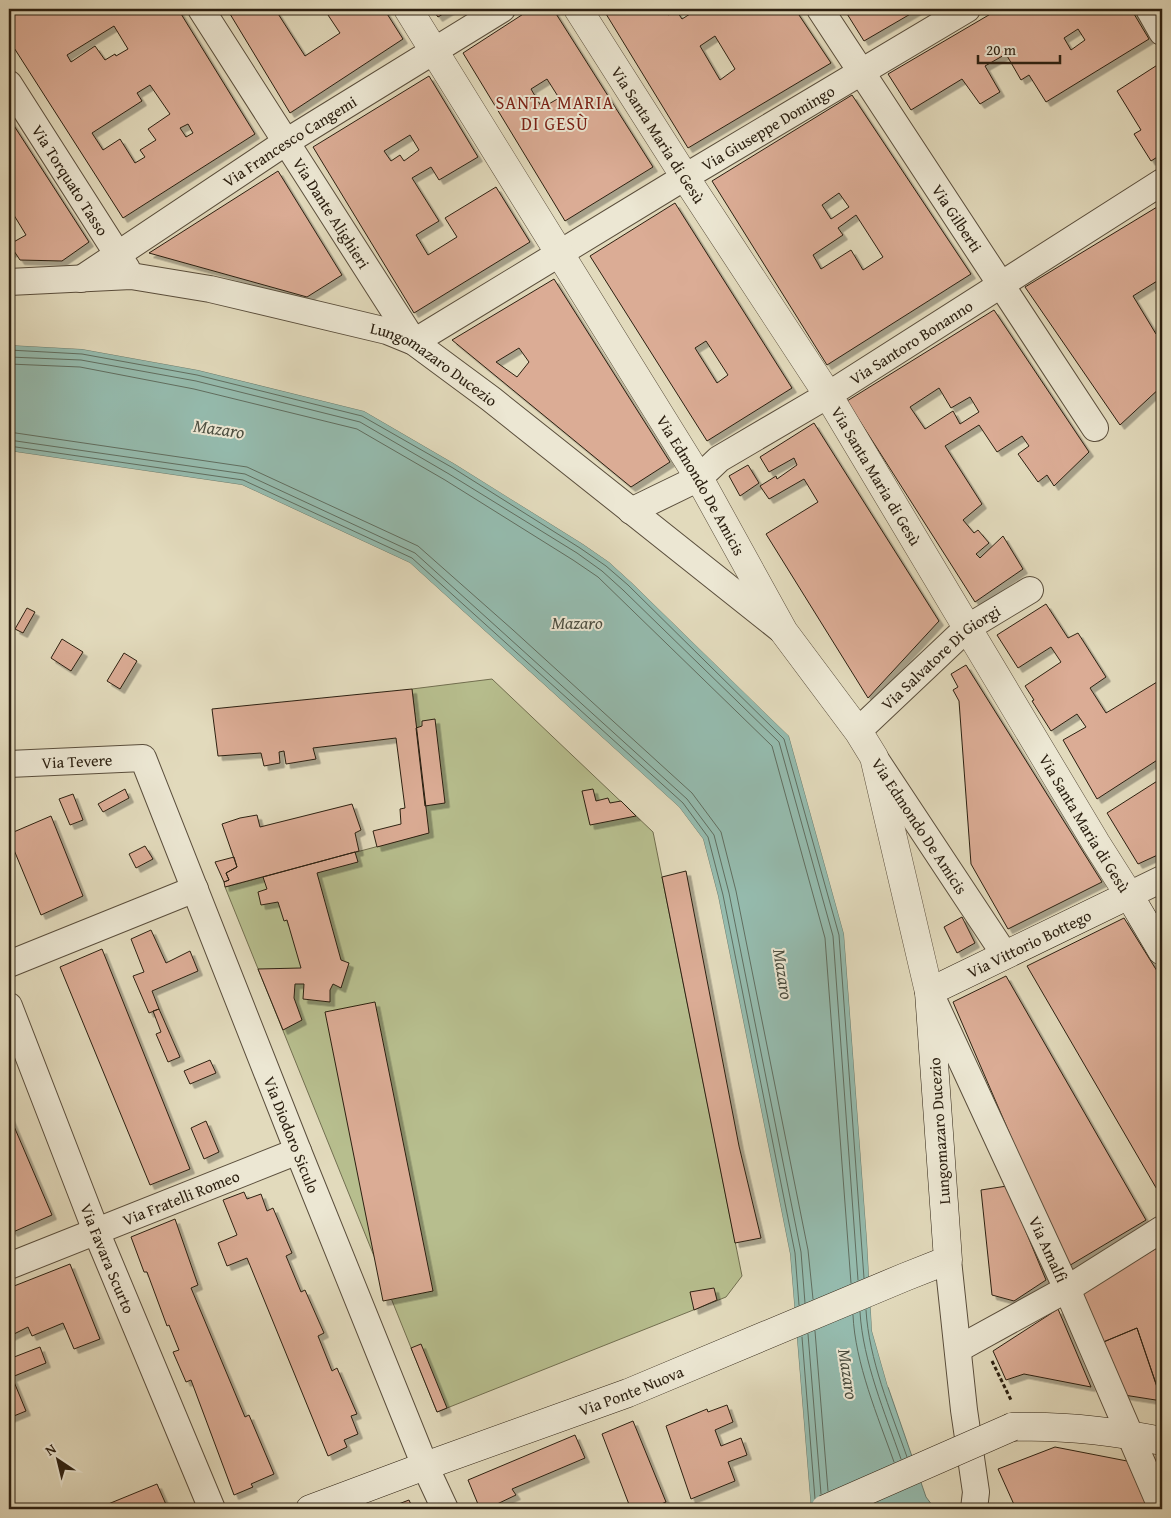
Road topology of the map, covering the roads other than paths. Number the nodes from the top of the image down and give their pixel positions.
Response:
1 (201, 9) edge
2 (408, 9) edge
3 (502, 9) edge
4 (578, 9) edge
5 (820, 9) edge
6 (967, 9) edge
7 (1149, 9) edge
8 (1162, 32) edge
9 (434, 51) junction
10 (861, 72) junction
11 (9, 84) edge
12 (286, 142) junction
13 (685, 177) junction
14 (1162, 182) edge
15 (559, 253) junction
16 (117, 254) junction
17 (131, 276) junction
18 (80, 279) junction
19 (9, 282) edge
20 (1001, 285) junction
21 (414, 342) junction
22 (828, 395) junction
23 (1095, 428) dead end
24 (699, 478) junction
25 (631, 510) junction
26 (1030, 590) dead end
27 (967, 628) junction
28 (784, 632) junction
29 (858, 731) junction
30 (874, 757) junction
31 (143, 758) joint
32 (9, 764) edge
33 (1162, 879) edge
34 (195, 889) junction
35 (1129, 895) junction
36 (1159, 940) edge
37 (1005, 955) junction
38 (9, 964) edge
39 (929, 992) junction
40 (9, 1006) edge
41 (298, 1151) junction
42 (1162, 1229) edge
43 (96, 1231) junction
44 (948, 1260) junction
45 (9, 1266) edge
46 (1067, 1289) junction
47 (958, 1349) junction
48 (1128, 1434) junction
49 (1162, 1441) edge
50 (425, 1466) junction
51 (212, 1509) edge
52 (310, 1509) edge
53 (445, 1509) edge
54 (825, 1509) edge
55 (974, 1509) edge
56 (1162, 1509) edge

1 - 12 street, Via Dante Alighieri
2 - 9 street, Via Edmondo De Amicis
3 - 9 street, Via Francesco Cangemi
4 - 13 street, Via Santa Maria di Gesù
5 - 10 street, Via Gilberti
6 - 10 street, Via Giuseppe Domingo
7 - 8 street
9 - 12 street, Via Francesco Cangemi
9 - 15 street, Via Edmondo De Amicis
10 - 13 street, Via Giuseppe Domingo
10 - 20 street, Via Gilberti
11 - 16 street, Via Torquato Tasso
12 - 16 street, Via Francesco Cangemi
12 - 21 street, Via Dante Alighieri
13 - 15 street, Via Giuseppe Domingo
13 - 22 street, Via Santa Maria di Gesù
14 - 20 street, Via Santoro Bonanno
15 - 21 street, Via Giuseppe Domingo
15 - 24 street, Via Edmondo De Amicis
16 - 17 street, Via Torquato Tasso
16 - 18 street, Via Francesco Cangemi
17 - 18 street, Lungomazaro Ducezio
17 - 21 street, Lungomazaro Ducezio
18 - 19 street, Lungomazaro Ducezio
20 - 22 street, Via Santoro Bonanno
20 - 23 street, Via Gilberti
21 - 25 street, Lungomazaro Ducezio
22 - 24 street, Via Santoro Bonanno
22 - 27 street, Via Santa Maria di Gesù
24 - 25 street, Via Santoro Bonanno
24 - 28 street, Via Edmondo De Amicis
25 - 28 street, Lungomazaro Ducezio
26 - 27 street, Via Salvatore Di Giorgi
27 - 29 street, Via Salvatore Di Giorgi
27 - 35 street, Via Santa Maria di Gesù
28 - 29 street, Via Edmondo De Amicis
29 - 30 street, Via Edmondo De Amicis
30 - 37 street, Via Edmondo De Amicis
30 - 39 street, Lungomazaro Ducezio
31 - 32 street, Via Tevere
31 - 34 street, Via Diodoro Siculo
33 - 35 street
34 - 38 street
34 - 41 street, Via Diodoro Siculo
35 - 36 street, Via Santa Maria di Gesù
35 - 37 street, Via Vittorio Bottego
37 - 39 street, Via Vittorio Bottego
39 - 44 street, Lungomazaro Ducezio
39 - 46 street, Via Amalfi
40 - 43 street, Via Favara Scurto
41 - 43 street, Via Fratelli Romeo
41 - 50 street, Via Diodoro Siculo
42 - 46 street
43 - 45 street, Via Fratelli Romeo
43 - 51 street, Via Favara Scurto
44 - 47 street, Lungomazaro Ducezio
44 - 50 street, Via Ponte Nuova
46 - 47 street
46 - 48 street, Via Amalfi
47 - 55 street, Lungomazaro Ducezio
48 - 49 street
48 - 54 street, bridge
48 - 56 street, Via Amalfi
50 - 52 street, Via Ponte Nuova
50 - 53 street, Via Diodoro Siculo

